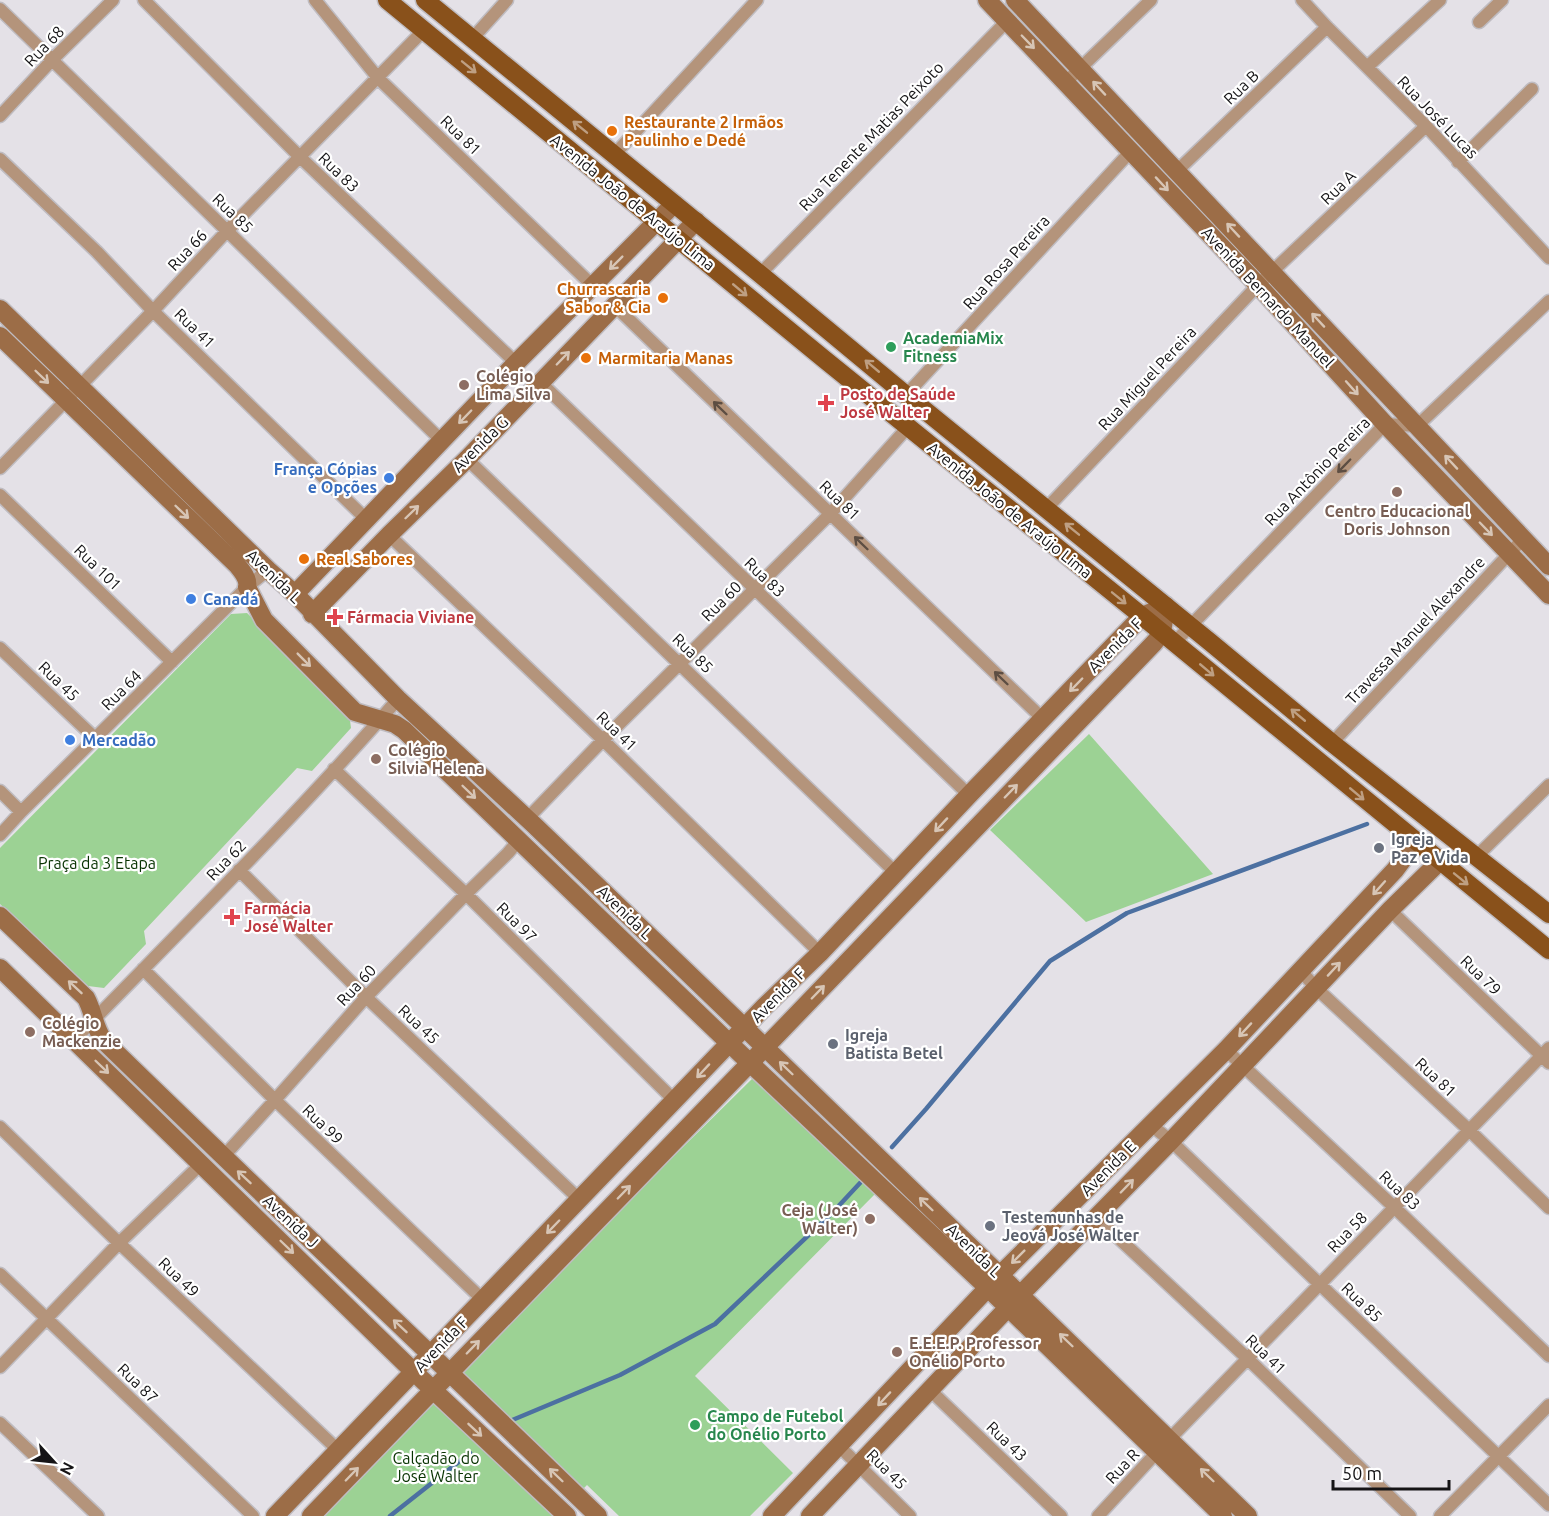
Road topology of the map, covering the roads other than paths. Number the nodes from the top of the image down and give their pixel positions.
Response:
1 (112, 0) edge
2 (144, 0) edge
3 (315, 0) edge
4 (387, 0) edge
5 (425, 0) edge
6 (507, 0) edge
7 (757, 0) edge
8 (987, 0) edge
9 (1015, 0) edge
10 (1151, 0) edge
11 (1302, 0) edge
12 (1440, 0) edge
13 (1502, 0) edge
14 (0, 9) edge
15 (1006, 21) junction
16 (1479, 22) dead end
17 (1327, 27) junction
18 (424, 30) junction
19 (472, 39) junction
20 (53, 59) junction
21 (1079, 67) junction
22 (1367, 67) junction
23 (378, 78) junction
24 (1066, 82) junction
25 (1532, 89) dead end
26 (0, 116) edge
27 (1426, 126) junction
28 (1131, 151) junction
29 (614, 155) junction
30 (300, 157) junction
31 (0, 159) edge
32 (1458, 162) junction
33 (1177, 171) junction
34 (674, 204) junction
35 (696, 221) junction
36 (657, 222) junction
37 (227, 231) junction
38 (679, 239) junction
39 (1549, 258) edge
40 (1273, 272) junction
41 (760, 274) junction
42 (1258, 285) junction
43 (593, 286) junction
44 (1549, 301) edge
45 (614, 305) junction
46 (0, 309) edge
47 (153, 311) junction
48 (0, 336) edge
49 (516, 363) junction
50 (540, 382) junction
51 (73, 394) junction
52 (906, 395) junction
53 (1385, 424) junction
54 (1417, 426) junction
55 (908, 427) junction
56 (946, 427) junction
57 (442, 441) junction
58 (930, 445) junction
59 (979, 454) junction
60 (467, 459) junction
61 (0, 468) edge
62 (963, 472) junction
63 (0, 495) edge
64 (1046, 508) junction
65 (830, 514) junction
66 (368, 519) junction
67 (389, 535) junction
68 (1523, 539) junction
69 (1509, 553) junction
70 (1549, 566) edge
71 (268, 570) junction
72 (247, 587) junction
73 (755, 590) junction
74 (295, 594) junction
75 (1549, 595) edge
76 (1166, 606) junction
77 (312, 614) junction
78 (1142, 616) junction
79 (1190, 626) junction
80 (1168, 638) junction
81 (0, 648) edge
82 (172, 662) junction
83 (681, 664) junction
84 (398, 699) junction
85 (381, 719) junction
86 (1043, 719) junction
87 (96, 739) junction
88 (603, 740) junction
89 (1332, 743) junction
90 (334, 769) junction
91 (1549, 785) edge
92 (0, 791) edge
93 (969, 795) junction
94 (510, 803) junction
95 (21, 812) junction
96 (495, 817) junction
97 (527, 819) junction
98 (0, 835) edge
99 (519, 840) junction
100 (1416, 842) junction
101 (1476, 857) junction
102 (1440, 861) junction
103 (239, 870) junction
104 (896, 873) junction
105 (466, 894) junction
106 (1390, 910) junction
107 (1549, 914) edge
108 (0, 916) edge
109 (1549, 950) edge
110 (820, 952) junction
111 (0, 968) edge
112 (143, 969) junction
113 (1301, 970) junction
114 (1316, 988) junction
115 (366, 997) junction
116 (93, 1020) junction
117 (745, 1028) junction
118 (74, 1040) junction
119 (730, 1043) junction
120 (765, 1047) junction
121 (1226, 1050) junction
122 (1547, 1056) edge
123 (750, 1063) junction
124 (1243, 1065) junction
125 (275, 1100) junction
126 (675, 1101) junction
127 (1151, 1125) junction
128 (0, 1127) edge
129 (1469, 1130) junction
130 (199, 1134) junction
131 (1172, 1141) junction
132 (185, 1148) junction
133 (223, 1157) junction
134 (201, 1164) junction
135 (580, 1200) junction
136 (1394, 1207) junction
137 (1549, 1208) edge
138 (1097, 1218) junction
139 (119, 1243) junction
140 (0, 1274) edge
141 (994, 1282) junction
142 (1319, 1285) junction
143 (483, 1300) junction
144 (1014, 1302) junction
145 (46, 1319) junction
146 (431, 1355) junction
147 (1549, 1356) edge
148 (1248, 1359) junction
149 (0, 1367) edge
150 (414, 1372) junction
151 (450, 1372) junction
152 (433, 1389) junction
153 (930, 1390) junction
154 (1549, 1405) edge
155 (0, 1423) edge
156 (839, 1446) junction
157 (1164, 1446) junction
158 (338, 1450) junction
159 (1498, 1456) junction
160 (860, 1465) junction
161 (1549, 1505) edge
162 (98, 1516) edge
163 (253, 1516) edge
164 (275, 1516) edge
165 (311, 1516) edge
166 (567, 1516) edge
167 (598, 1516) edge
168 (772, 1516) edge
169 (810, 1516) edge
170 (910, 1516) edge
171 (1061, 1516) edge
172 (1098, 1516) edge
173 (1223, 1516) edge
174 (1248, 1516) edge
175 (1410, 1516) edge
176 (1440, 1516) edge

1 - 20 street, Rua 68
2 - 30 street, Rua 83
3 - 23 street, Rua 81
4 - 18 main road, Avenida João de Araújo Lima
5 - 19 main road, Avenida João de Araújo Lima
6 - 19 street
7 - 29 street
8 - 15 street, Avenida Bernardo Manuel
9 - 21 street, Avenida Bernardo Manuel
10 - 21 street
11 - 17 street, Rua José Lucas
12 - 22 street
13 - 16 street
14 - 20 street, Rua 85
15 -> 24 street, Avenida Bernardo Manuel
15 - 41 street, Rua Tenente Matias Peixoto
17 - 22 street, Rua José Lucas
17 - 33 street, Rua B
18 - 23 street, Rua 66
18 -> 36 main road, Avenida João de Araújo Lima
29 -> 19 main road, Avenida João de Araújo Lima
20 - 26 street, Rua 68
20 - 37 street, Rua 85
21 - 24 street
33 -> 21 street, Avenida Bernardo Manuel
22 - 27 street, Rua José Lucas
23 - 30 street, Rua 66
23 - 43 street, Rua 81
24 - 28 street, Avenida Bernardo Manuel
25 - 32 street
27 - 32 street, Rua José Lucas
27 - 40 street, Rua A
28 -> 42 street, Avenida Bernardo Manuel
28 - 52 street, Rua Rosa Pereira
29 - 34 main road, Avenida João de Araújo Lima
30 - 37 street, Rua 66
30 - 49 street, Rua 83
31 - 47 street, Rua 41
32 - 39 street, Rua José Lucas
40 -> 33 street, Avenida Bernardo Manuel
34 - 35 main road, Avenida João de Araújo Lima
34 - 36 street, Avenida G
35 - 38 street, Avenida G
35 - 41 main road, Avenida João de Araújo Lima
36 - 38 main road, Avenida João de Araújo Lima
36 -> 43 street, Avenida G
37 - 47 street, Rua 66
37 - 57 street, Rua 85
38 - 45 street, Avenida G
38 -> 55 main road, Avenida João de Araújo Lima
40 - 42 street, Rua Miguel Pereira
54 -> 40 street, Avenida Bernardo Manuel
52 -> 41 main road, Avenida João de Araújo Lima
42 -> 53 street, Avenida Bernardo Manuel
42 - 64 street, Rua Miguel Pereira
43 - 49 street, Avenida G
44 - 54 street
50 -> 45 street, Avenida G
65 -> 45 street, Rua 81
46 - 51 street, Avenida L
47 - 51 street, Rua 66
47 - 66 street, Rua 41
48 -> 51 street, Avenida L
49 -> 57 street, Avenida G
50 - 60 street, Avenida G
50 - 73 street, Rua 83
51 - 61 street, Rua 66
51 - 71 street, Avenida L
51 -> 72 street, Avenida L
52 - 56 main road, Avenida João de Araújo Lima
53 - 54 street, Rua Antônio Pereira
53 -> 69 street, Avenida Bernardo Manuel
53 -> 79 street, Rua Antônio Pereira
68 -> 54 street, Avenida Bernardo Manuel
55 - 58 main road, Avenida João de Araújo Lima
55 - 65 street, Rua 60
56 - 58 main road
56 - 59 main road, Avenida João de Araújo Lima
57 - 66 street, Avenida G
58 - 62 main road, Avenida João de Araújo Lima
59 - 62 main road
59 - 64 main road, Avenida João de Araújo Lima
67 -> 60 street, Avenida G
60 - 83 street, Rua 85
62 -> 78 main road, Avenida João de Araújo Lima
63 - 82 street, Rua 101
76 -> 64 main road, Avenida João de Araújo Lima
65 - 73 street, Rua 60
86 -> 65 street, Rua 81
66 - 74 street, Avenida G
67 - 77 street, Avenida G
67 - 88 street, Rua 41
68 - 69 street, Travessa Manuel Alexandre
68 - 70 street, Avenida Bernardo Manuel
69 - 75 street, Avenida Bernardo Manuel
69 - 89 street, Travessa Manuel Alexandre
71 - 72 street, Rua 64
71 - 74 street, Avenida L
72 - 82 street, Rua 64
72 -> 85 street, Avenida L
73 - 83 street, Rua 60
73 - 93 street, Rua 83
74 - 77 street, Avenida L
76 - 78 street, Avenida F
76 - 79 main road, Avenida João de Araújo Lima
76 - 80 street, Avenida F
77 - 84 street, Avenida L
78 - 80 main road, Avenida João de Araújo Lima
78 -> 86 street, Avenida F
79 - 80 street, Rua Antônio Pereira
89 -> 79 main road, Avenida João de Araújo Lima
80 -> 100 main road, Avenida João de Araújo Lima
120 -> 80 street, Avenida F
81 - 87 street, Rua 45
82 - 87 street, Rua 64
83 - 88 street, Rua 60
83 - 104 street, Rua 85
84 - 85 street, Rua 62
84 - 94 street, Avenida L
85 - 90 street, Rua 62
85 -> 96 street, Avenida L
86 - 93 street, Avenida F
87 - 95 street, Rua 64
88 - 97 street, Rua 60
88 - 110 street, Rua 41
89 - 101 main road, Avenida João de Araújo Lima
90 - 103 street, Rua 62
90 - 105 street, Rua 97
91 - 101 street
92 - 95 street
93 -> 104 street, Avenida F
94 - 96 street
94 - 97 street, Avenida L
95 - 98 street, Rua 64
96 - 99 street, Avenida L
97 - 117 street, Avenida L
99 - 105 street, Rua 60
99 - 119 street, Avenida L
100 - 102 main road, Avenida João de Araújo Lima
100 -> 113 street, Avenida E
101 - 107 main road, Avenida João de Araújo Lima
102 - 106 street, Avenida E
102 -> 109 main road, Avenida João de Araújo Lima
103 - 112 street, Rua 62
103 - 115 street, Rua 45
104 - 110 street, Avenida F
105 - 115 street, Rua 60
105 - 126 street, Rua 97
114 -> 106 street, Avenida E
106 - 122 street, Rua 79
116 -> 108 street, Avenida J
110 - 117 street, Avenida F
111 - 118 street, Avenida J
112 - 116 street, Rua 62
112 - 125 street, Rua 99
113 - 114 street, Rua 81
113 -> 121 street, Avenida E
114 - 124 street, Avenida E
114 - 129 street, Rua 81
115 - 125 street, Rua 60
115 - 135 street, Rua 45
116 - 118 street, Rua 62
116 - 130 street, Avenida J
117 - 119 street, Avenida F
117 - 120 street, Avenida L
118 -> 132 street, Avenida J
119 - 123 street, Avenida L
119 -> 126 street, Avenida F
120 - 123 street, Avenida F
141 -> 120 street, Avenida L
121 - 124 street, Rua 83
121 - 127 street, Avenida E
122 - 129 street, Rua 58
123 - 141 street, Avenida L
151 -> 123 street, Avenida F
124 - 131 street, Avenida E
124 - 136 street, Rua 83
125 - 133 street, Rua 60
125 - 143 street, Rua 99
126 - 135 street, Avenida F
127 - 131 street, Rua 85
127 -> 141 street, Avenida E
128 - 139 street, Rua 49
129 - 136 street, Rua 58
129 - 137 street, Rua 81
130 - 132 street
130 - 133 street, Avenida J
138 -> 131 street, Avenida E
131 - 142 street, Rua 85
132 - 134 street, Avenida J
146 -> 133 street, Avenida J
134 - 139 street
134 -> 150 street, Avenida J
135 -> 143 street, Avenida F
136 - 142 street, Rua 58
136 - 147 street, Rua 83
138 - 144 street, Avenida E
138 - 148 street, Rua 41
139 - 145 street
139 - 158 street, Rua 49
140 - 145 street, Rua 87
141 - 144 street, Avenida L
141 -> 156 street, Avenida E
142 - 148 street, Rua 58
142 - 159 street, Rua 85
143 - 146 street, Avenida F
144 - 153 street, Avenida E
144 - 157 street, Avenida L
145 - 149 street
145 - 163 street, Rua 87
146 - 150 street, Avenida F
146 - 151 street, Avenida J
148 - 157 street, Rua 58
148 - 175 street, Rua 41
150 - 152 street, Avenida J
150 - 158 street, Avenida F
151 - 152 street, Avenida F
167 -> 151 street, Avenida J
165 -> 152 street, Avenida F
152 -> 166 street, Avenida J
153 - 160 street, Avenida E
153 - 171 street, Rua 43
154 - 159 street
155 - 162 street
156 - 160 street, Rua 45
156 - 168 street, Avenida E
157 - 172 street, Rua R
157 - 173 street, Avenida L
174 -> 157 street, Avenida L
158 - 164 street, Avenida F
159 - 161 street, Rua 85
159 - 176 street
160 - 169 street, Avenida E
160 - 170 street, Rua 45

